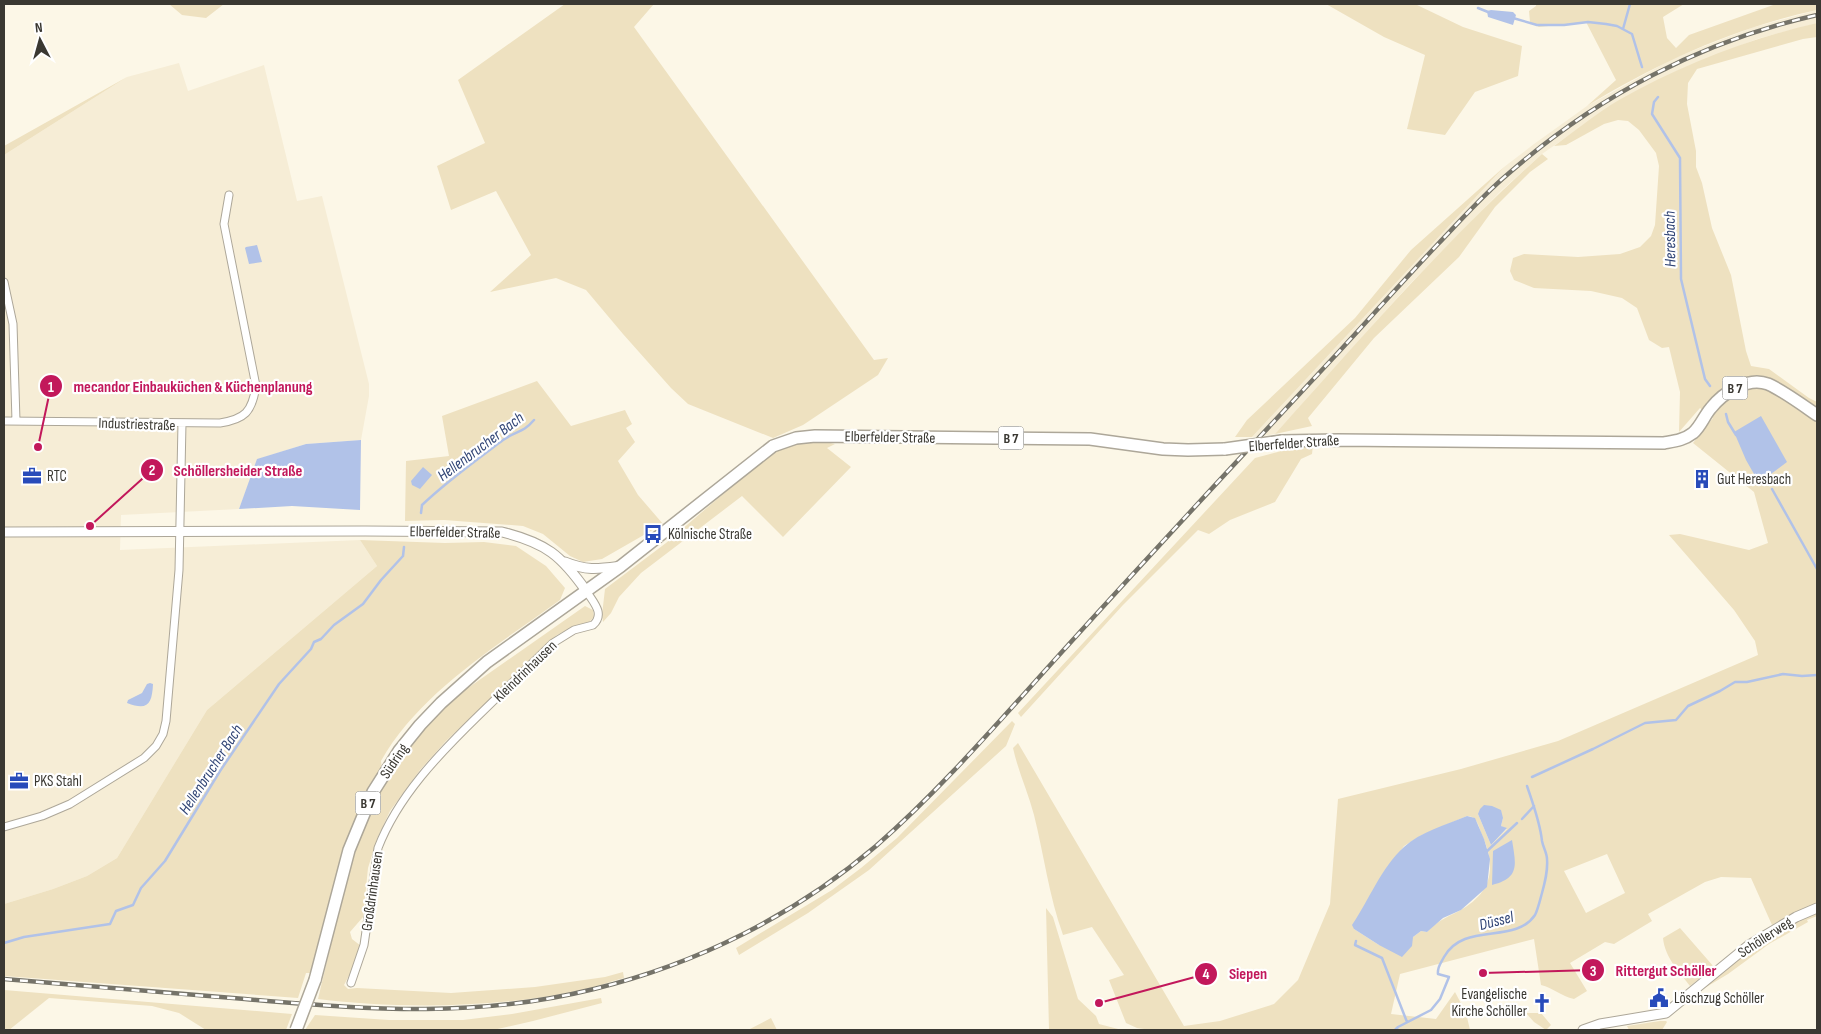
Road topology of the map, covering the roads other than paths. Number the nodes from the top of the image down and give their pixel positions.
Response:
1 (229, 195) dead end
2 (4, 282) edge
3 (1817, 415) edge
4 (4, 421) edge
5 (16, 421) junction
6 (182, 423) junction
7 (4, 532) edge
8 (180, 532) junction
9 (563, 561) junction
10 (621, 566) junction
11 (587, 592) junction
12 (459, 734) joint
13 (4, 827) edge
14 (1817, 908) edge
15 (351, 983) dead end
16 (296, 1030) edge
17 (1584, 1030) edge

1 - 6 street
2 - 5 street
3 - 10 main road, Elberfelder Straße / B 7, bridge
4 - 5 street, Industriestraße
5 - 6 street, Industriestraße
6 - 8 street, Industriestraße
7 - 8 street, Elberfelder Straße
8 - 9 street, Elberfelder Straße
8 - 13 street, Industriestraße
9 - 10 street
9 - 11 street, Elberfelder Straße
10 - 11 main road, Elberfelder Straße / B 7
11 - 12 street, Kleindrinhausen
11 - 16 main road, Südring / B 7, bridge
12 - 15 street, Großdrinhausen
14 - 17 street, Schöllerweg

